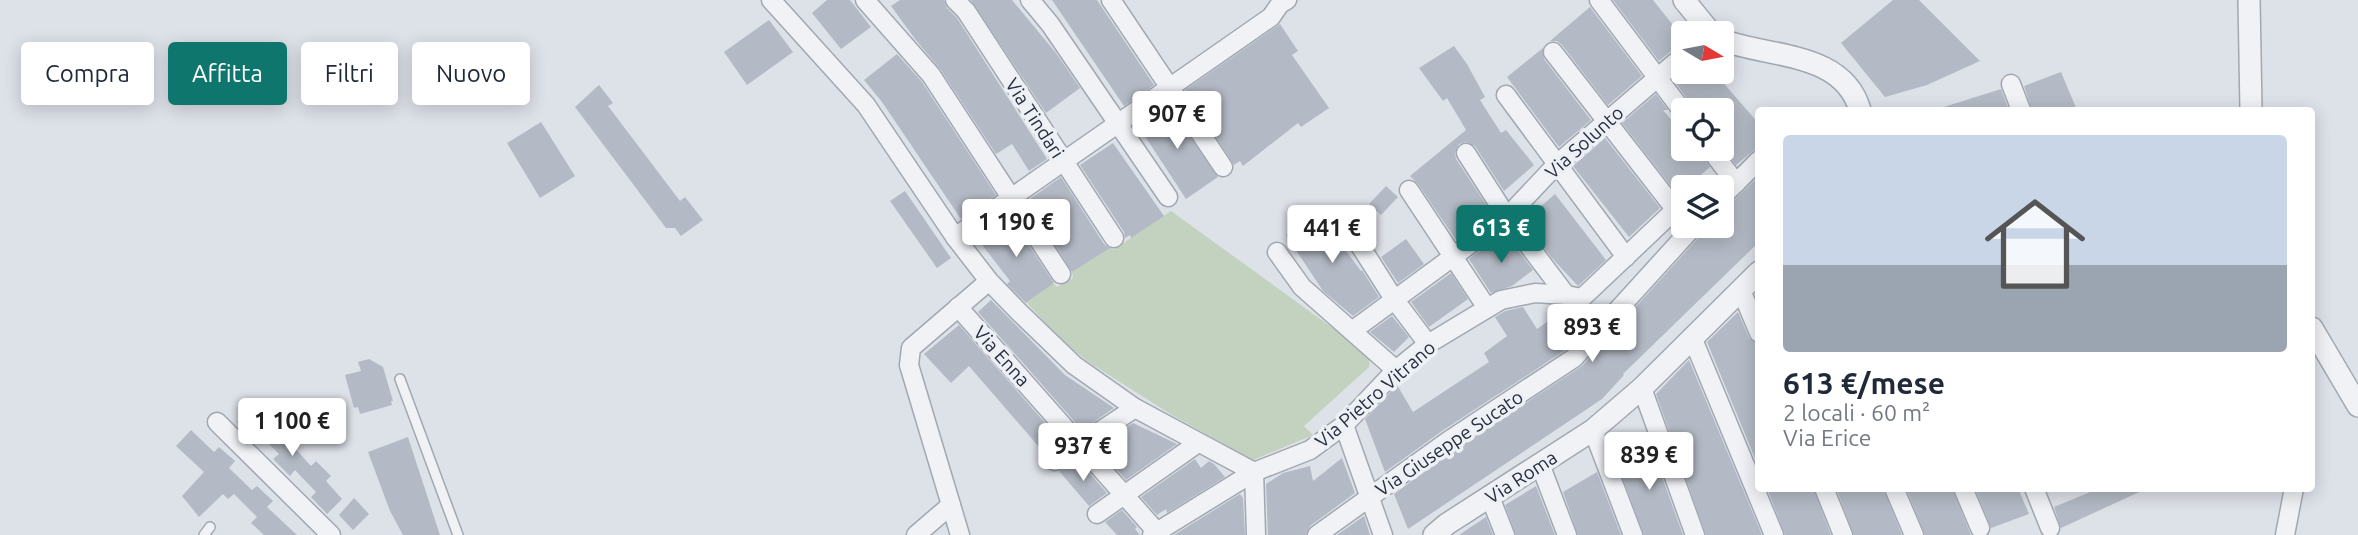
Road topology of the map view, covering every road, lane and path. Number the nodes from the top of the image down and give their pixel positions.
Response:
1 (771, 0) edge
2 (865, 0) edge
3 (955, 0) edge
4 (1030, 0) edge
5 (1111, 0) edge
6 (1598, 0) edge
7 (1684, 0) edge
8 (2249, 0) edge
9 (1281, 1) edge
10 (1700, 21) edge
11 (1734, 44) edge
12 (1553, 52) dead end
13 (1671, 67) edge
14 (1657, 79) junction
15 (2011, 84) dead end
16 (1171, 87) junction
17 (1506, 95) dead end
18 (1672, 98) edge
19 (1859, 107) edge
20 (2020, 107) edge
21 (2251, 107) edge
22 (1606, 120) junction
23 (1117, 125) junction
24 (1466, 153) dead end
25 (1719, 161) edge
26 (1064, 162) junction
27 (1557, 164) junction
28 (1755, 164) edge
29 (1223, 167) dead end
30 (1736, 183) joint
31 (1409, 190) dead end
32 (1012, 197) junction
33 (1168, 197) dead end
34 (1671, 203) edge
35 (1507, 217) junction
36 (1671, 231) edge
37 (1352, 233) dead end
38 (955, 237) junction
39 (1114, 237) dead end
40 (1673, 238) edge
41 (1277, 252) dead end
42 (1452, 257) junction
43 (1626, 257) junction
44 (1061, 274) dead end
45 (1755, 276) edge
46 (989, 281) junction
47 (1741, 290) junction
48 (1574, 296) junction
49 (1394, 299) junction
50 (958, 307) junction
51 (1487, 309) junction
52 (1755, 323) edge
53 (1352, 331) junction
54 (2315, 333) edge
55 (1692, 337) junction
56 (1428, 344) junction
57 (1396, 370) junction
58 (400, 379) dead end
59 (1642, 388) junction
60 (2358, 406) edge
61 (1135, 408) junction
62 (217, 422) dead end
63 (1343, 425) junction
64 (1593, 430) junction
65 (1198, 443) junction
66 (1081, 446) junction
67 (1055, 461) dead end
68 (1540, 464) junction
69 (1254, 472) junction
70 (1755, 479) edge
71 (1760, 492) edge
72 (1826, 492) edge
73 (1896, 492) edge
74 (1966, 492) edge
75 (2036, 492) edge
76 (2293, 492) edge
77 (1124, 495) junction
78 (1370, 496) junction
79 (1490, 497) junction
80 (951, 505) junction
81 (1097, 514) dead end
82 (1980, 528) dead end
83 (2050, 528) dead end
84 (1444, 531) edge
85 (1154, 533) edge
86 (331, 535) edge
87 (458, 535) edge
88 (916, 535) edge
89 (960, 535) edge
90 (1256, 535) edge
91 (1317, 535) edge
92 (1383, 535) edge
93 (1505, 535) edge
94 (1567, 535) edge
95 (1633, 535) edge
96 (1695, 535) edge
97 (1774, 535) edge
98 (1843, 535) edge
99 (1914, 535) edge
100 (2285, 535) edge

1 - 38 street
2 - 32 street
3 - 26 street, Via Tindari
4 - 23 street
5 - 16 street
6 - 14 street
7 - 10 street
8 - 21 street
9 - 16 street
11 - 19 street
12 - 22 street
13 - 14 street, Via Solunto
14 - 18 street
14 - 22 street, Via Solunto
15 - 20 street
16 - 23 street
16 - 29 street
17 - 27 street
22 - 27 street, Via Solunto
22 - 34 street
23 - 26 street
23 - 33 street
24 - 35 street
25 - 30 street
26 - 32 street
26 - 39 street, Via Tindari
27 - 35 street, Via Solunto
27 - 43 street
28 - 30 street
31 - 42 street
32 - 38 street
32 - 44 street
35 - 42 street, Via Solunto
35 - 48 street
36 - 43 street
37 - 49 street
38 - 46 street
40 - 78 street, Via Giuseppe Sucato
41 - 53 street
42 - 49 street, Via Solunto
42 - 51 street
43 - 48 street
45 - 47 street, Via Roma
46 - 50 street
46 - 61 street
47 - 52 street
47 - 55 street, Via Roma
48 - 51 street, Via Pietro Vitrano
49 - 53 street, Via Solunto
49 - 56 street
50 - 66 street, Via Enna
50 - 80 street
51 - 56 street, Via Pietro Vitrano
53 - 57 street
54 - 60 street
55 - 59 street, Via Roma
55 - 70 street
56 - 57 street, Via Pietro Vitrano
57 - 63 street, Via Pietro Vitrano
58 - 87 lane
59 - 64 street, Via Roma
59 - 96 street
61 - 65 street
61 - 66 street
62 - 86 street
63 - 69 street, Via Pietro Vitrano
63 - 78 street
64 - 68 street, Via Roma
64 - 95 street
65 - 69 street
65 - 77 street
66 - 67 street
66 - 77 street, Via Enna
68 - 79 street, Via Roma
68 - 94 street
69 - 85 street, Via Pietro Vitrano
69 - 90 street
71 - 97 street
72 - 98 street
73 - 99 street
74 - 82 street
75 - 83 street
76 - 100 street
77 - 81 street
77 - 85 street, Via Enna
78 - 91 street, Via Giuseppe Sucato
78 - 92 street
79 - 84 street, Via Roma
79 - 93 street
80 - 88 street
80 - 89 street

